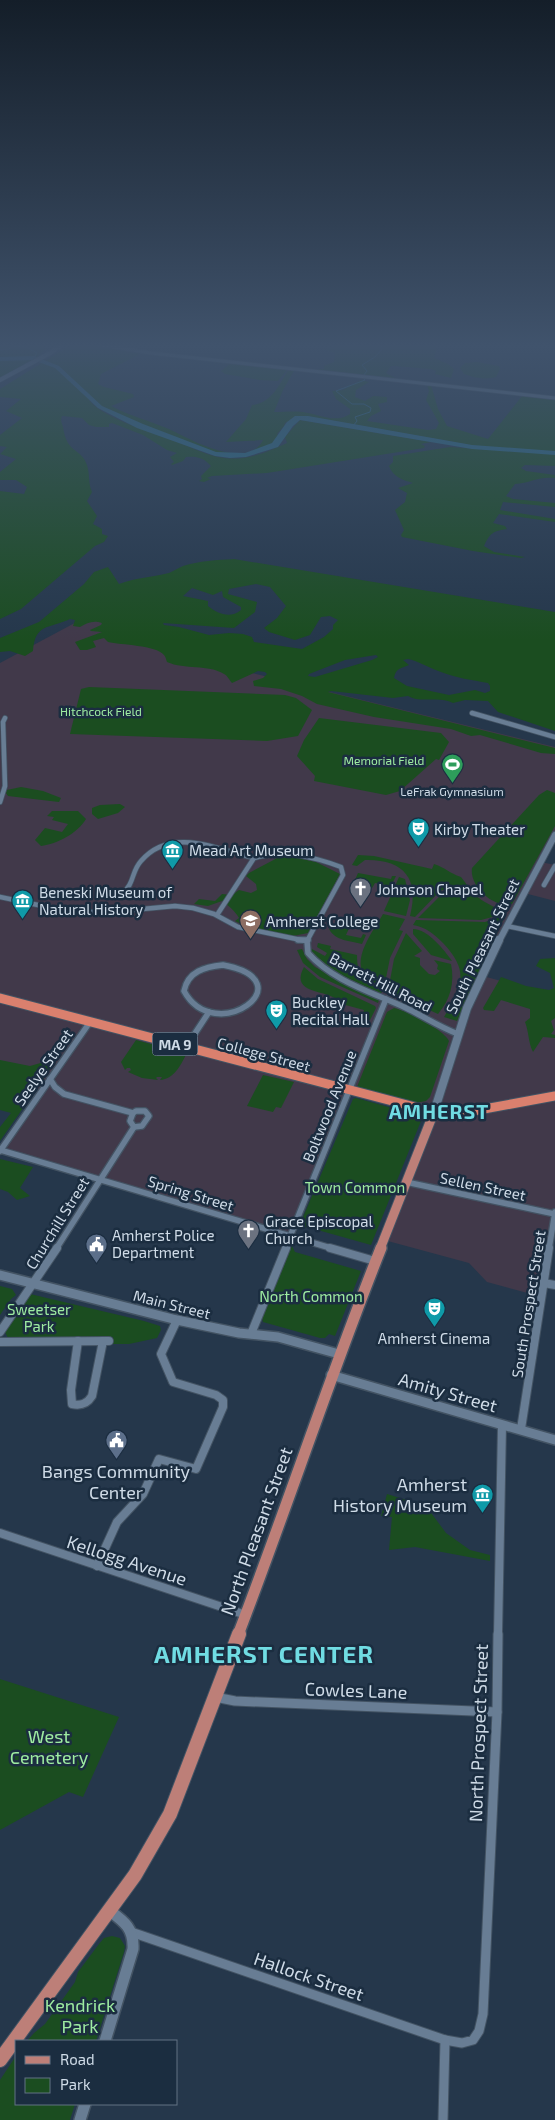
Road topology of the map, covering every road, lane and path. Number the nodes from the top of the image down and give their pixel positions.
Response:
1 (472, 713) dead end
2 (4, 718) dead end
3 (555, 737) edge
4 (0, 802) edge
5 (555, 835) edge
6 (254, 858) junction
7 (555, 866) edge
8 (544, 885) dead end
9 (122, 894) dead end
10 (0, 897) edge
11 (217, 915) junction
12 (507, 926) junction
13 (555, 936) edge
14 (307, 941) junction
15 (0, 998) edge
16 (386, 999) junction
17 (209, 1012) junction
18 (90, 1022) junction
19 (458, 1034) junction
20 (186, 1047) junction
21 (50, 1079) junction
22 (349, 1091) junction
23 (555, 1096) edge
24 (434, 1112) junction
25 (133, 1113) junction
26 (134, 1127) junction
27 (0, 1151) edge
28 (100, 1179) junction
29 (406, 1182) junction
30 (555, 1213) edge
31 (290, 1235) junction
32 (375, 1260) junction
33 (0, 1275) edge
34 (33, 1283) junction
35 (544, 1283) junction
36 (555, 1285) edge
37 (177, 1320) junction
38 (0, 1332) edge
39 (251, 1334) junction
40 (78, 1341) junction
41 (0, 1342) edge
42 (339, 1354) junction
43 (331, 1375) junction
44 (502, 1425) junction
45 (521, 1430) junction
46 (555, 1440) edge
47 (0, 1533) edge
48 (97, 1566) junction
49 (246, 1615) junction
50 (215, 1697) junction
51 (497, 1712) junction
52 (110, 1911) junction
53 (134, 1933) junction
54 (105, 2040) edge
55 (445, 2040) junction
56 (474, 2040) joint
57 (0, 2060) edge
58 (85, 2105) edge
59 (80, 2120) edge
60 (443, 2120) edge

1 - 3 street
2 - 4 street
5 - 12 main road, South Pleasant Street
6 - 9 street
6 - 11 street
6 - 14 street
7 - 8 street, South Pleasant Street
10 - 11 street
11 - 14 street
12 - 13 street
12 - 19 main road, South Pleasant Street
14 - 16 street, Barrett Hill Road
15 - 18 highway, College Street / MA 9
16 - 19 street, Barrett Hill Road
16 - 22 street, Boltwood Avenue
17 - 17 street
17 - 20 street
18 - 20 highway, College Street / MA 9
18 - 21 street, Seelye Street
19 - 24 main road, South Pleasant Street
20 - 22 highway, College Street / MA 9
21 - 25 street, Churchill Street
21 - 27 street, Seelye Street
22 - 24 highway, College Street / MA 9
22 - 31 street, Boltwood Avenue
23 - 24 highway, MA 9
24 - 29 main road, South Pleasant Street
25 - 26 street
25 - 26 street, Churchill Street
26 - 28 street, Churchill Street
27 - 28 street, Spring Street
28 - 31 street, Spring Street
28 - 34 street, Churchill Street
29 - 30 street, Sellen Street
29 - 32 main road, South Pleasant Street
30 - 35 street, South Prospect Street
31 - 32 street, Spring Street
31 - 39 street, Boltwood Avenue
32 - 42 main road, South Pleasant Street
33 - 34 main road, Main Street
34 - 37 main road, Main Street
34 - 38 street, Churchill Street
35 - 36 street
35 - 45 street, South Prospect Street
37 - 39 main road, Main Street
37 - 48 street
39 - 42 main road, Main Street
40 - 40 street
40 - 41 street
42 - 43 main road, North Pleasant Street
43 - 44 main road, Amity Street
43 - 49 main road, North Pleasant Street
44 - 45 main road, Amity Street
44 - 51 street, North Prospect Street
45 - 46 main road, Amity Street
47 - 48 street, Kellogg Avenue
48 - 49 street, Kellogg Avenue
49 - 50 main road, North Pleasant Street
50 - 51 street, Cowles Lane
50 - 52 main road, North Pleasant Street
51 - 56 street, North Prospect Street
52 - 53 street
52 - 57 main road, North Pleasant Street
53 - 54 street
53 - 55 street, Hallock Street
55 - 56 street, Hallock Street
55 - 60 street
58 - 59 street

